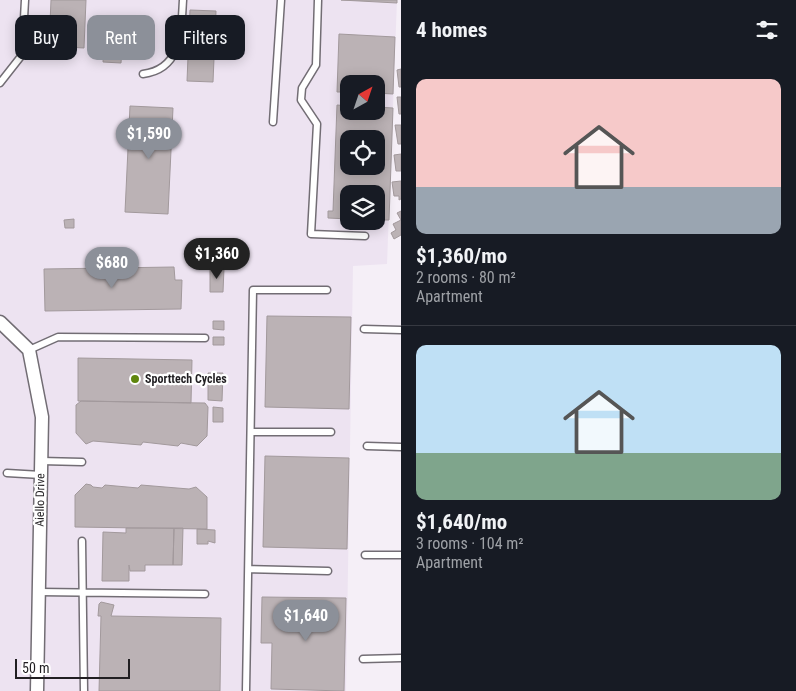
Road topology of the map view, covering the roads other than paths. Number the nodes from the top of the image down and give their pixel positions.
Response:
1 (26, 0) edge
2 (183, 0) edge
3 (281, 0) edge
4 (318, 0) edge
5 (143, 74) dead end
6 (0, 82) edge
7 (273, 122) dead end
8 (366, 236) dead end
9 (327, 290) dead end
10 (0, 322) edge
11 (364, 329) dead end
12 (401, 330) edge
13 (205, 338) dead end
14 (29, 350) junction
15 (251, 432) junction
16 (331, 432) dead end
17 (367, 446) dead end
18 (401, 446) edge
19 (41, 461) junction
20 (82, 462) dead end
21 (7, 474) dead end
22 (41, 475) junction
23 (82, 541) dead end
24 (365, 555) dead end
25 (401, 555) edge
26 (249, 569) junction
27 (328, 571) dead end
28 (39, 592) junction
29 (82, 593) junction
30 (205, 594) dead end
31 (401, 658) edge
32 (363, 659) dead end
33 (37, 691) edge
34 (84, 691) edge
35 (246, 691) edge

1 - 6 lane
2 - 5 lane
3 - 7 lane
4 - 8 lane
9 - 15 lane
10 - 14 street
11 - 12 lane
13 - 14 lane
14 - 19 street, Aiello Drive
15 - 16 lane
15 - 26 lane
17 - 18 lane
19 - 20 lane
19 - 22 street, Aiello Drive
21 - 22 lane
22 - 28 street, Aiello Drive
23 - 29 lane
24 - 25 lane
26 - 27 lane
26 - 35 lane
28 - 29 lane
28 - 33 street, Aiello Drive
29 - 30 lane
29 - 34 lane
31 - 32 lane

